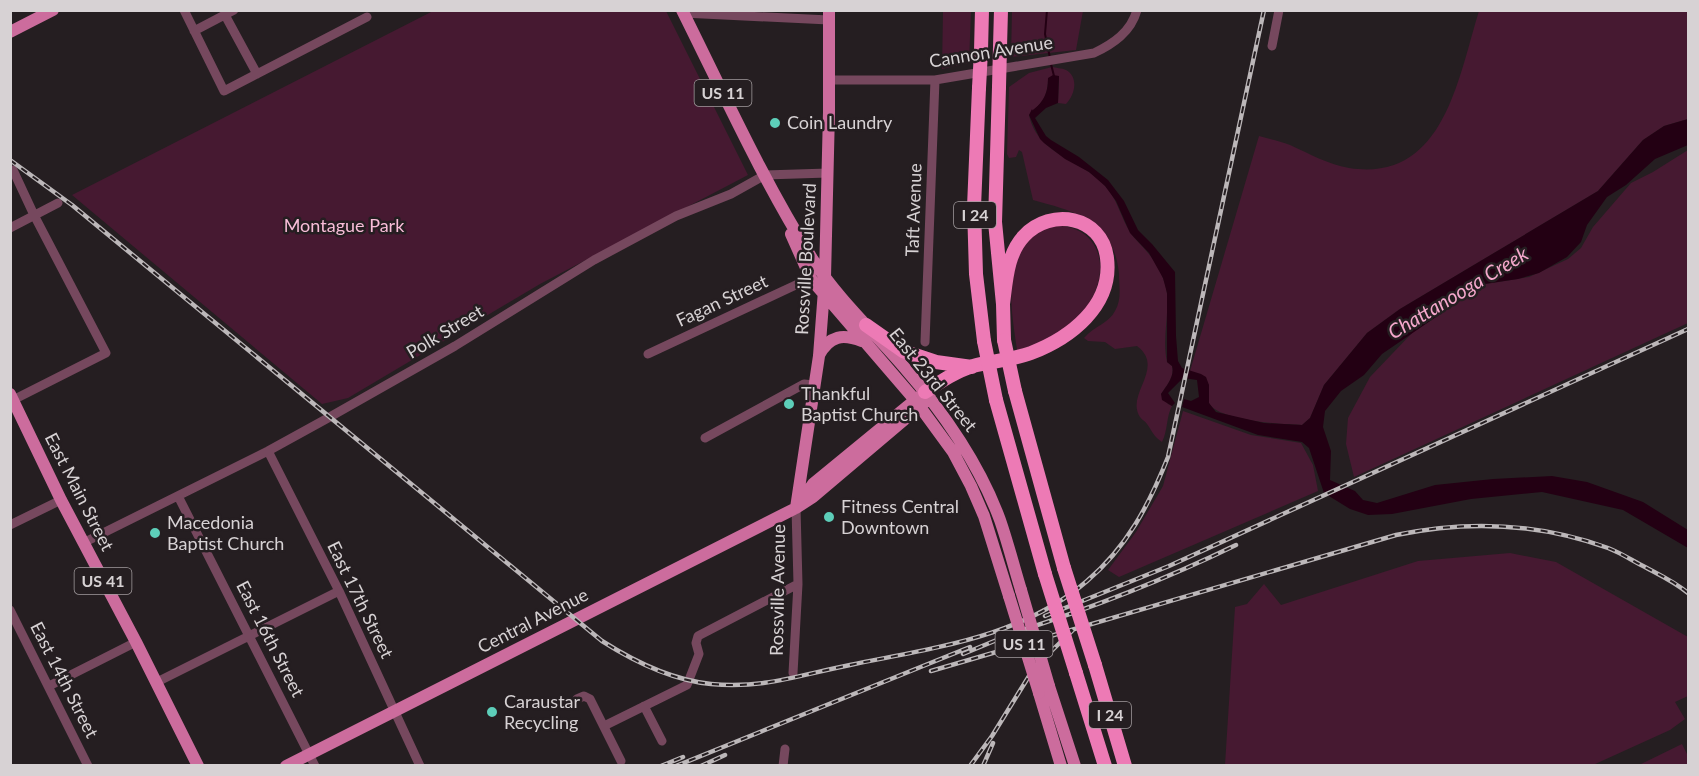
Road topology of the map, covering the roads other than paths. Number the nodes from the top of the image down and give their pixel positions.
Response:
1 (53, 10) edge
2 (184, 10) edge
3 (982, 10) edge
4 (1001, 10) edge
5 (1137, 10) edge
6 (1279, 10) edge
7 (682, 12) edge
8 (230, 13) edge
9 (829, 15) edge
10 (366, 16) edge
11 (194, 31) junction
12 (10, 32) edge
13 (1272, 46) dead end
14 (257, 74) junction
15 (830, 80) junction
16 (935, 80) junction
17 (13, 170) dead end
18 (828, 173) junction
19 (765, 175) junction
20 (58, 203) dead end
21 (34, 215) junction
22 (826, 225) junction
23 (10, 228) edge
24 (802, 241) junction
25 (808, 274) junction
26 (825, 277) junction
27 (823, 295) junction
28 (1003, 304) junction
29 (866, 325) junction
30 (863, 341) junction
31 (925, 342) dead end
32 (648, 354) dead end
33 (819, 356) junction
34 (972, 367) junction
35 (814, 385) junction
36 (12, 397) edge
37 (922, 399) junction
38 (932, 422) junction
39 (899, 424) junction
40 (705, 438) dead end
41 (268, 451) junction
42 (178, 496) junction
43 (61, 500) junction
44 (796, 508) junction
45 (10, 525) edge
46 (83, 543) junction
47 (798, 584) junction
48 (339, 591) junction
49 (1015, 593) junction
50 (10, 610) edge
51 (250, 636) junction
52 (136, 642) junction
53 (793, 673) dead end
54 (157, 682) junction
55 (49, 686) junction
56 (1044, 690) junction
57 (577, 699) dead end
58 (644, 706) junction
59 (395, 710) junction
60 (604, 726) junction
61 (662, 741) dead end
62 (785, 749) dead end
63 (309, 754) junction
64 (621, 760) dead end
65 (88, 765) edge
66 (198, 765) edge
67 (285, 765) edge
68 (315, 765) edge
69 (420, 765) edge
70 (783, 765) edge
71 (1061, 765) edge
72 (1075, 765) edge
73 (1104, 765) edge
74 (1125, 765) edge

1 - 12 main road
2 - 11 street
3 - 73 highway, I 24, bridge
4 - 28 highway, I 24, bridge
5 - 16 street, Cannon Avenue
6 - 13 street
7 - 9 street
7 - 19 main road, East 23rd Street / US 11
8 - 11 street
8 - 14 street
9 - 15 main road, Rossville Boulevard
10 - 14 street
11 - 14 street
15 - 16 street, Cannon Avenue
15 - 18 main road, Rossville Boulevard
16 - 31 street, Taft Avenue
17 - 21 street
18 - 19 street, Polk Street
18 - 22 main road, Rossville Boulevard
19 - 24 main road, East 23rd Street / US 11
19 - 25 main road, East 23rd Street / US 11
19 - 41 street, Polk Street
20 - 21 street
21 - 23 street
21 - 36 street
22 - 24 main road
22 - 26 main road, Rossville Boulevard
24 - 26 main road, East 23rd Street / US 11
25 - 27 main road, East 23rd Street / US 11
25 - 32 street, Fagan Street
26 - 27 main road, Rossville Boulevard
26 - 29 main road, East 23rd Street / US 11
27 - 30 main road, East 23rd Street / US 11
27 - 33 main road, Rossville Boulevard
28 - 34 highway
28 - 74 highway, I 24, bridge
29 - 34 highway
29 - 37 main road, East 23rd Street / US 11
30 - 33 main road
30 - 37 main road, East 23rd Street / US 11
33 - 35 main road, Rossville Boulevard
34 - 37 highway
35 - 40 street
35 - 44 main road, Rossville Boulevard
36 - 43 main road, East Main Street / US 41
37 - 38 main road, East 23rd Street / US 11
37 - 39 main road, Central Avenue
37 - 44 main road, Central Avenue
37 - 49 main road, East 23rd Street / US 11
38 - 39 main road
38 - 49 main road, East 23rd Street / US 11
39 - 44 main road, Central Avenue
41 - 42 street, Polk Street
41 - 48 street, East 17th Street
42 - 46 street, Polk Street
42 - 51 street, East 16th Street
43 - 45 street
43 - 46 main road, East Main Street / US 41
44 - 47 street, Rossville Avenue
44 - 59 main road, Central Avenue
46 - 52 main road, East Main Street / US 41
47 - 53 street, Rossville Avenue
47 - 58 street
48 - 51 street
48 - 59 street, East 17th Street
49 - 56 main road, East 23rd Street / US 11, bridge
50 - 55 street, East 14th Street
51 - 54 street
51 - 63 street, East 16th Street
52 - 54 main road, East Main Street / US 41
52 - 55 street
54 - 66 main road, East Main Street / US 41
55 - 65 street, East 14th Street
56 - 71 main road, East 23rd Street / US 11
56 - 72 main road, East 23rd Street / US 11
57 - 60 street
58 - 60 street
58 - 61 street
59 - 63 main road, Central Avenue
59 - 69 street, East 17th Street
60 - 64 street
62 - 70 street
63 - 67 main road, Central Avenue
63 - 68 street, East 16th Street

